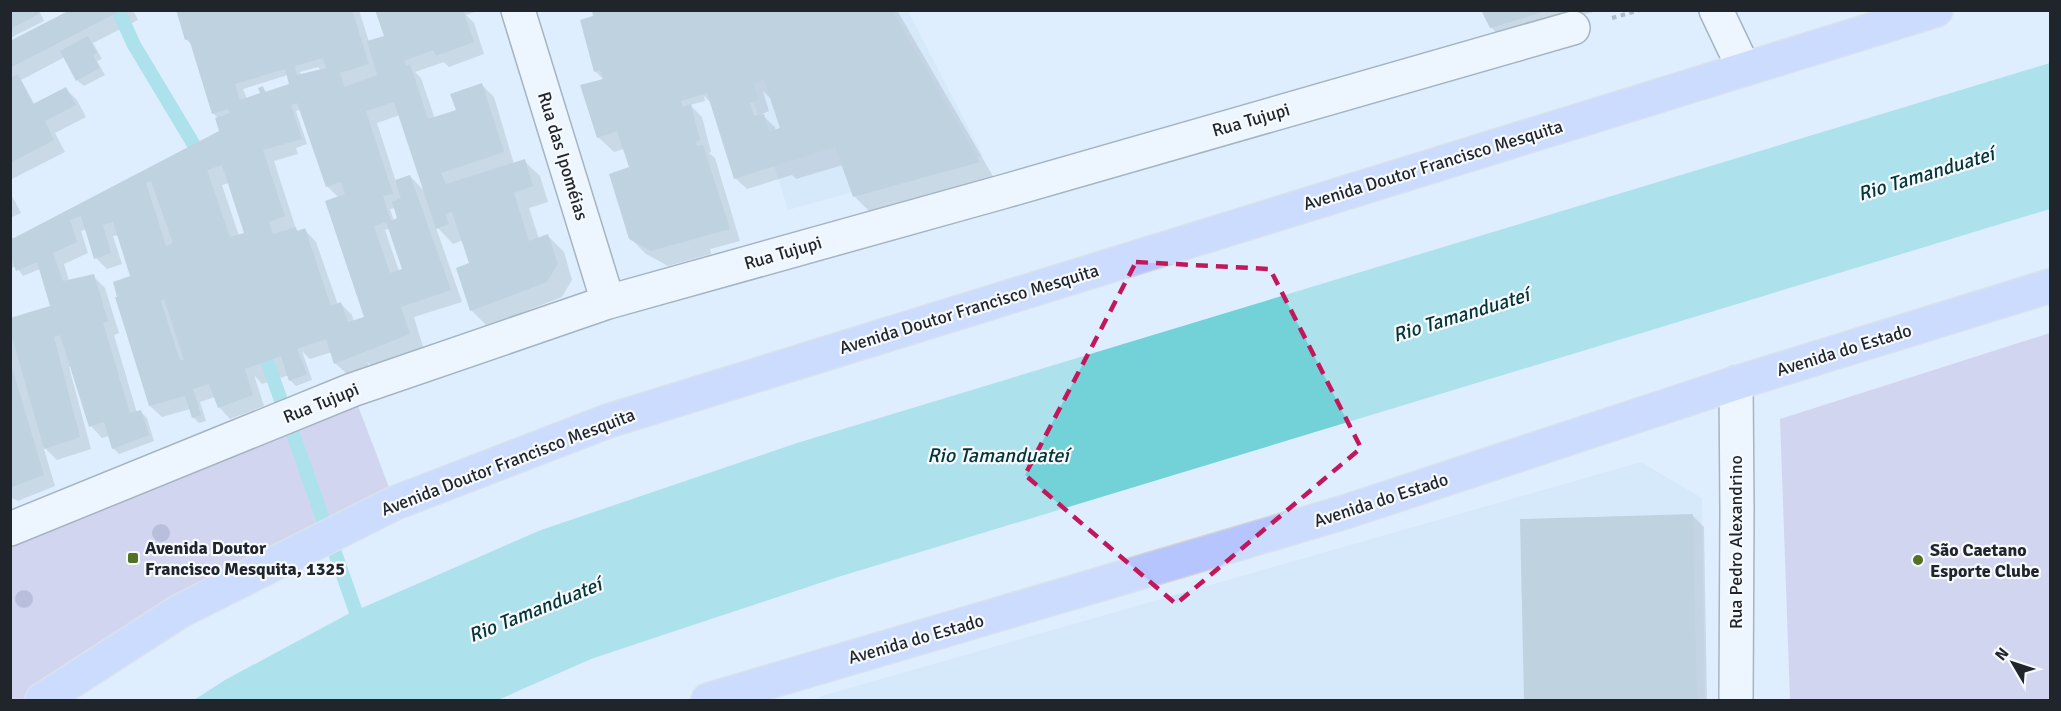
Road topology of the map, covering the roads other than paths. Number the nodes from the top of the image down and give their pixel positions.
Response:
1 (518, 10) edge
2 (1716, 10) edge
3 (1936, 10) edge
4 (1573, 28) dead end
5 (1744, 69) junction
6 (2050, 286) edge
7 (608, 302) junction
8 (1736, 383) junction
9 (10, 529) edge
10 (42, 700) edge
11 (708, 700) edge
12 (1736, 700) edge

1 - 7 street, Rua das Ipoméias
2 - 5 street
3 - 5 highway, Avenida Doutor Francisco Mesquita
4 - 7 street, Rua Tujupi
5 - 10 highway, Avenida Doutor Francisco Mesquita
6 - 8 highway, Avenida do Estado
7 - 9 street, Rua Tujupi
8 - 11 highway, Avenida do Estado
8 - 12 street, Rua Pedro Alexandrino

